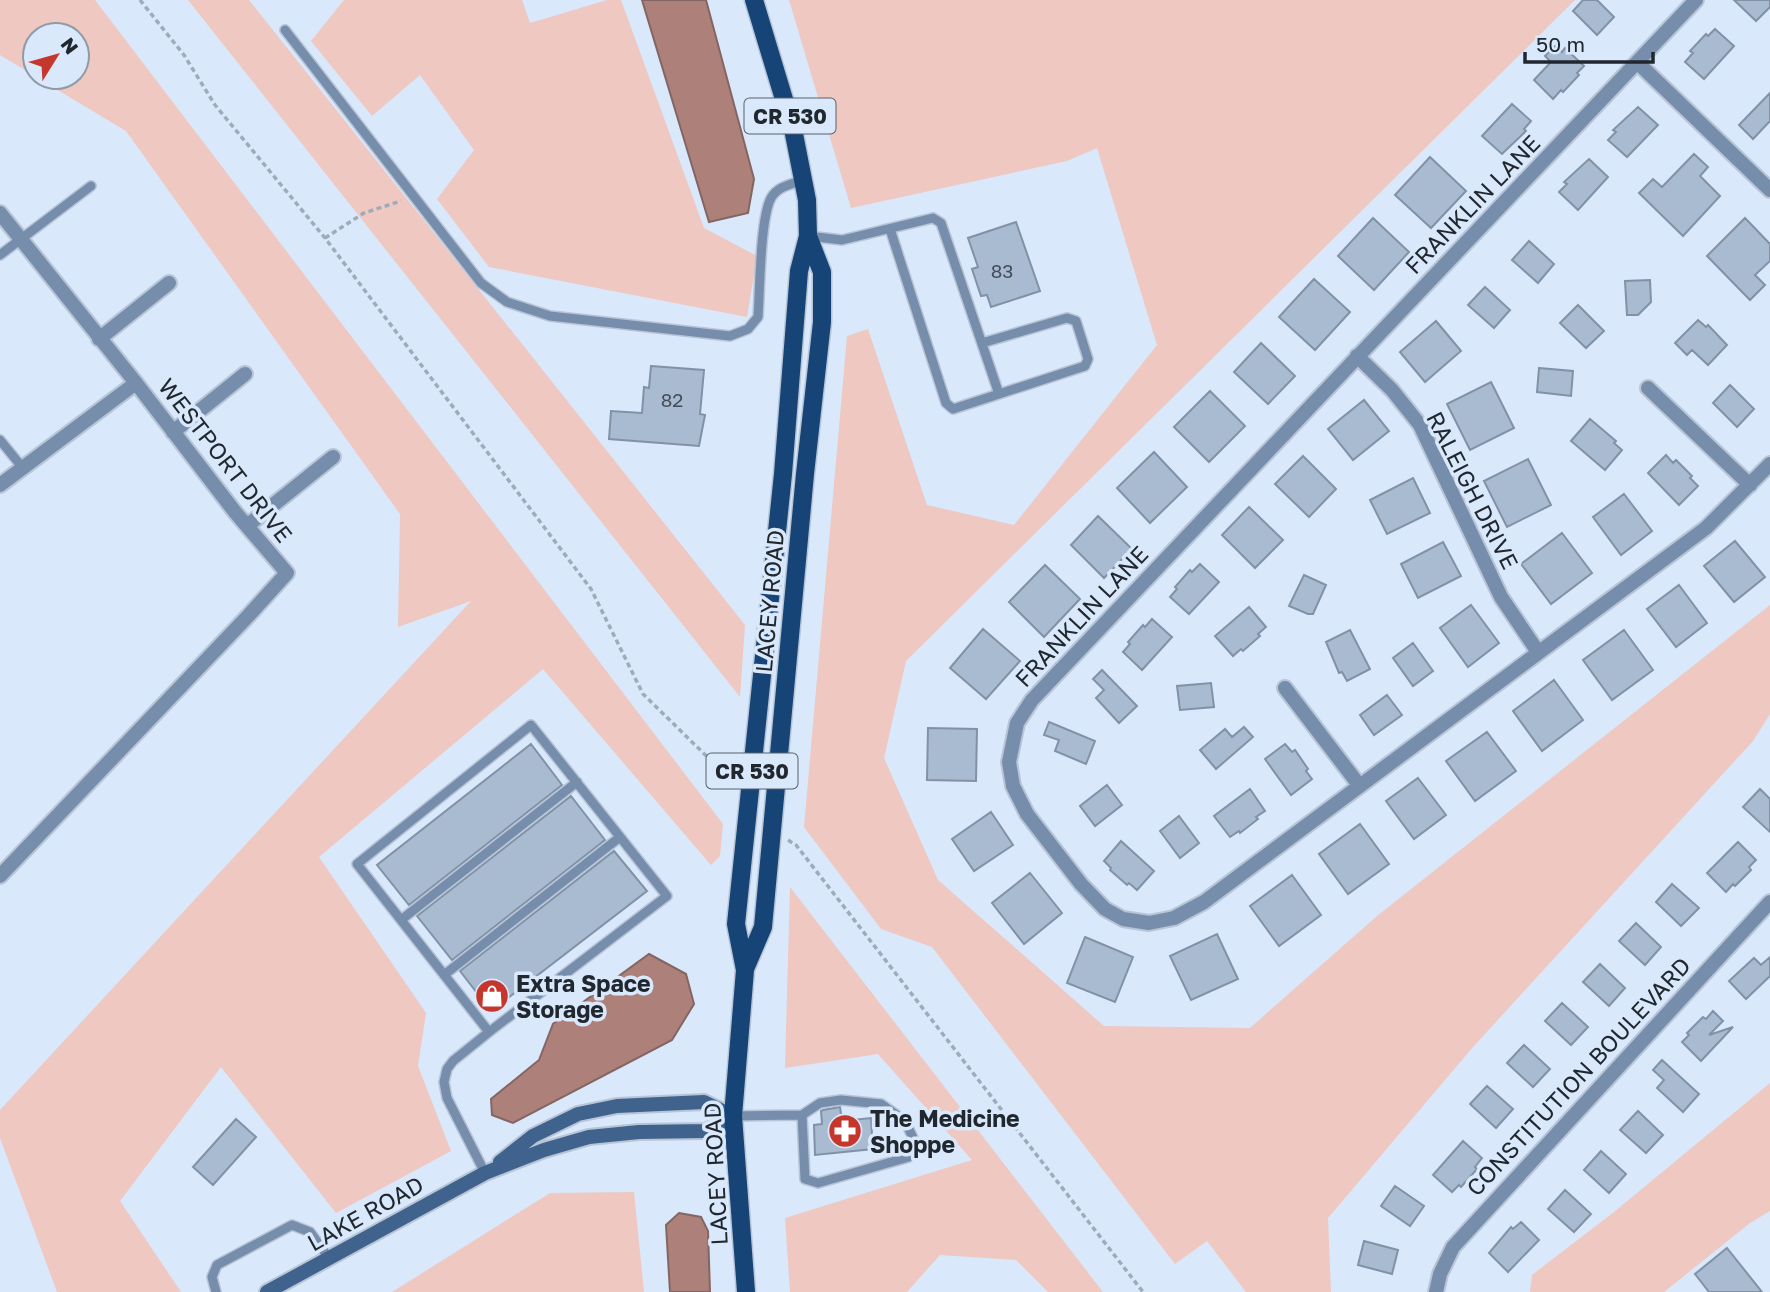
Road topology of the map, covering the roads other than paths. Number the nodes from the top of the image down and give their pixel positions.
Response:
1 (754, 0) edge
2 (1696, 0) edge
3 (285, 30) dead end
4 (1638, 63) junction
5 (803, 180) junction
6 (91, 186) dead end
7 (1770, 190) edge
8 (0, 213) edge
9 (890, 229) junction
10 (808, 236) junction
11 (20, 241) junction
12 (0, 255) edge
13 (169, 283) dead end
14 (99, 339) junction
15 (982, 343) junction
16 (1357, 356) junction
17 (245, 374) dead end
18 (136, 383) junction
19 (1648, 388) dead end
20 (999, 394) junction
21 (173, 432) junction
22 (0, 440) edge
23 (333, 457) dead end
24 (1770, 464) edge
25 (22, 467) junction
26 (783, 474) junction
27 (805, 474) junction
28 (0, 485) edge
29 (1750, 485) junction
30 (247, 526) junction
31 (772, 572) junction
32 (796, 574) junction
33 (1538, 652) junction
34 (1285, 688) dead end
35 (577, 782) junction
36 (1359, 785) junction
37 (620, 837) junction
38 (0, 876) edge
39 (1769, 906) edge
40 (401, 920) junction
41 (745, 970) junction
42 (444, 975) junction
43 (489, 1032) junction
44 (802, 1115) junction
45 (733, 1116) junction
46 (485, 1173) junction
47 (329, 1258) junction
48 (216, 1292) edge
49 (267, 1292) edge
50 (746, 1292) edge
51 (1436, 1292) edge

1 - 5 main road, LACEY ROAD / CR 530
2 - 4 street, FRANKLIN LANE
3 - 5 lane
4 - 7 street
4 - 16 street, FRANKLIN LANE
5 - 10 main road, LACEY ROAD / CR 530
6 - 11 lane
8 - 11 street, WESTPORT DRIVE
9 - 10 lane
9 - 15 lane
9 - 20 lane
10 - 26 main road, LACEY ROAD / CR 530
10 - 27 main road, LACEY ROAD / CR 530
11 - 12 lane
11 - 14 street, WESTPORT DRIVE
13 - 14 street
14 - 18 street, WESTPORT DRIVE
15 - 20 lane
15 - 20 lane
16 - 33 street, RALEIGH DRIVE
16 - 36 street, FRANKLIN LANE
17 - 21 street
18 - 21 street, WESTPORT DRIVE
18 - 25 street
19 - 29 street
21 - 30 street, WESTPORT DRIVE
22 - 25 lane
23 - 30 street
24 - 29 street, FRANKLIN LANE
25 - 28 street
26 - 27 main road
26 - 31 main road, LACEY ROAD / CR 530
27 - 32 main road, LACEY ROAD / CR 530
29 - 33 street, FRANKLIN LANE
30 - 38 street, WESTPORT DRIVE
31 - 32 main road
31 - 41 main road, LACEY ROAD / CR 530
32 - 41 main road, LACEY ROAD / CR 530
33 - 36 street, FRANKLIN LANE
34 - 36 street
35 - 37 lane
35 - 40 lane
35 - 40 lane
37 - 42 lane
37 - 43 lane
39 - 51 street, CONSTITUTION BOULEVARD
40 - 42 lane
41 - 45 main road, LACEY ROAD / CR 530
42 - 43 lane
43 - 46 lane
44 - 44 lane
44 - 45 lane
45 - 46 street, LAKE ROAD
45 - 46 street, LAKE ROAD
45 - 50 main road, LACEY ROAD / CR 530
46 - 47 street, LAKE ROAD
47 - 48 lane
47 - 49 street, LAKE ROAD

